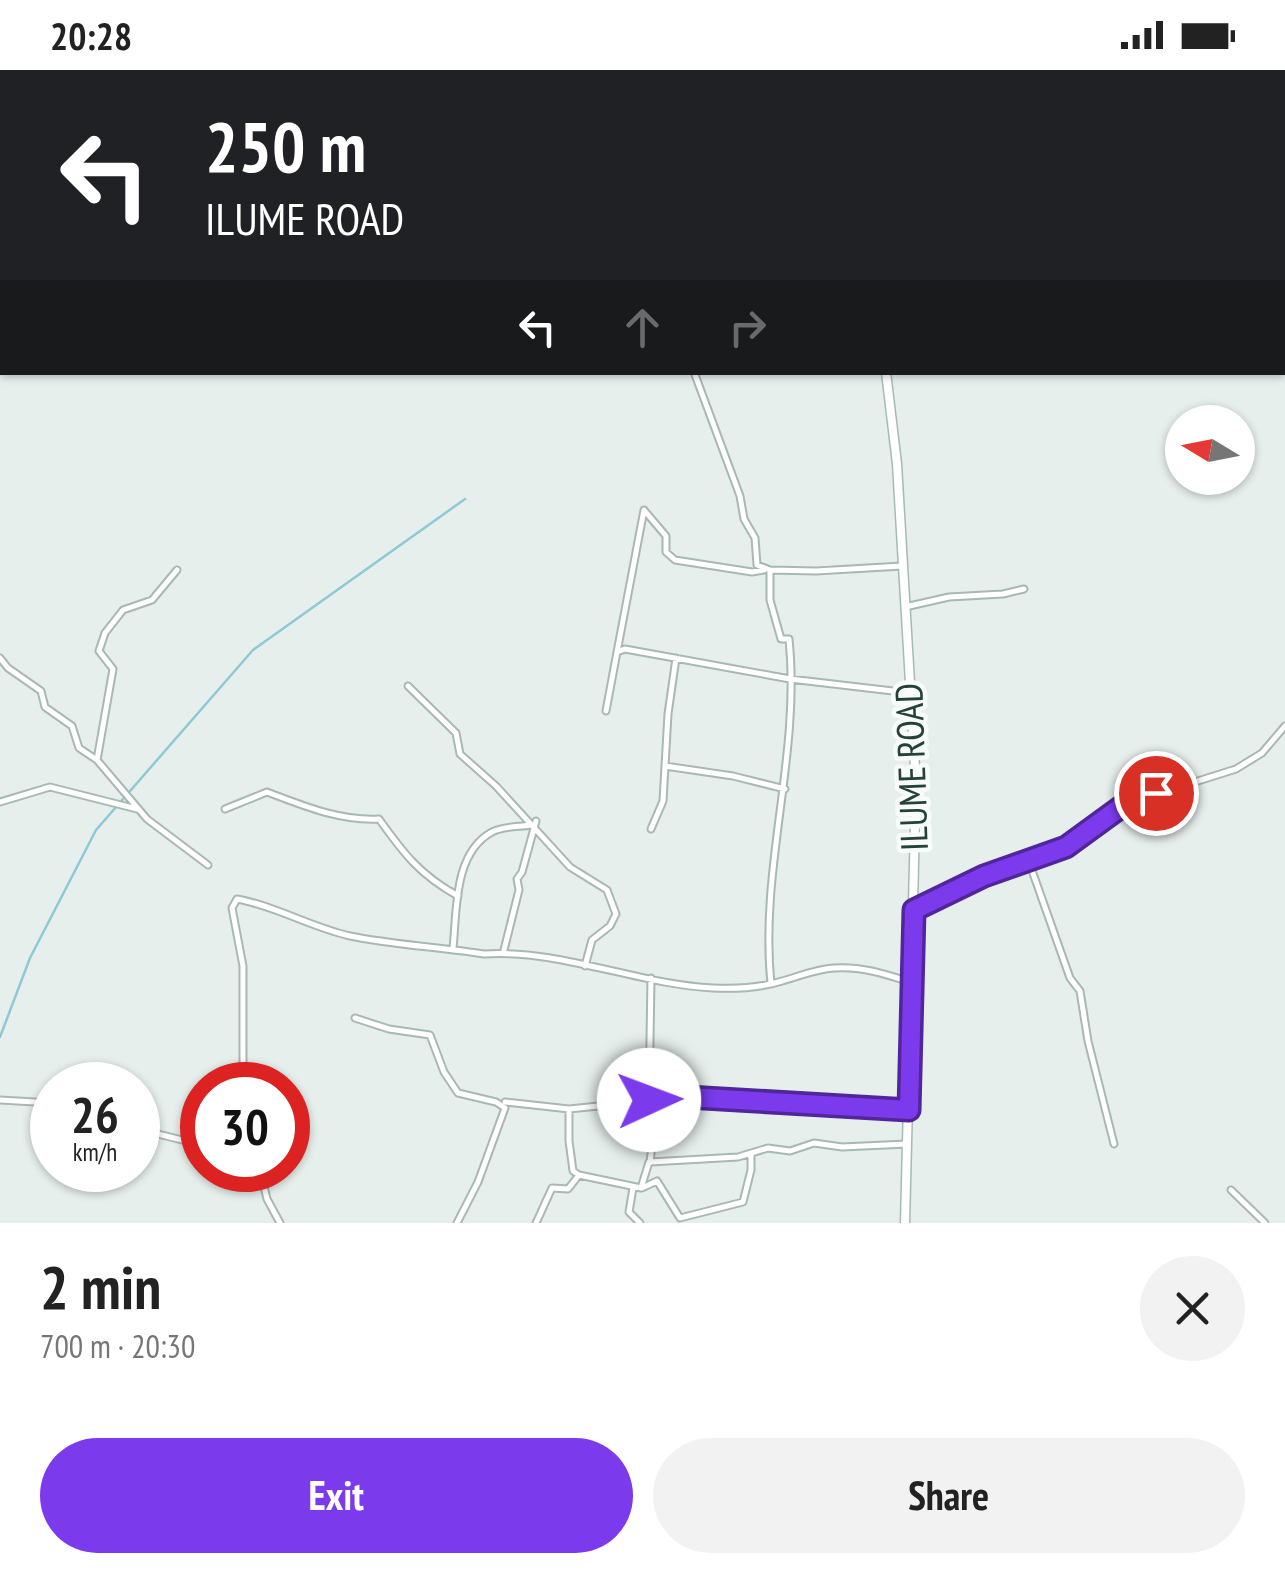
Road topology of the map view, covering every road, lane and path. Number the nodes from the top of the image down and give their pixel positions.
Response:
1 (695, 375) edge
2 (886, 375) edge
3 (902, 566) junction
4 (177, 570) dead end
5 (768, 570) junction
6 (1024, 589) dead end
7 (904, 607) junction
8 (617, 652) junction
9 (0, 658) edge
10 (676, 658) junction
11 (790, 679) junction
12 (408, 686) dead end
13 (910, 694) junction
14 (606, 711) dead end
15 (1285, 726) edge
16 (97, 760) junction
17 (665, 766) junction
18 (785, 789) junction
19 (0, 802) edge
20 (140, 809) junction
21 (225, 809) dead end
22 (534, 824) junction
23 (650, 828) dead end
24 (1029, 860) junction
25 (208, 865) dead end
26 (458, 896) junction
27 (914, 910) junction
28 (453, 949) junction
29 (504, 950) dead end
30 (585, 966) junction
31 (651, 978) junction
32 (771, 984) junction
33 (913, 984) junction
34 (355, 1018) dead end
35 (244, 1062) edge
36 (0, 1100) edge
37 (649, 1100) junction
38 (30, 1102) edge
39 (505, 1102) dead end
40 (569, 1109) junction
41 (909, 1110) junction
42 (908, 1144) junction
43 (1114, 1144) dead end
44 (750, 1154) junction
45 (649, 1160) junction
46 (579, 1174) junction
47 (633, 1188) junction
48 (642, 1188) junction
49 (1230, 1190) dead end
50 (265, 1192) edge
51 (280, 1223) edge
52 (457, 1223) edge
53 (536, 1223) edge
54 (640, 1223) edge
55 (904, 1223) edge
56 (1265, 1223) edge

1 - 5 street
2 - 3 street, ILUME ROAD
3 - 5 street
3 - 7 street, ILUME ROAD
4 - 16 street
5 - 8 street
5 - 11 street
6 - 7 street
7 - 13 street, ILUME ROAD
8 - 10 street
8 - 14 street
9 - 16 street
10 - 11 street
10 - 17 street
11 - 13 street
11 - 18 street
12 - 22 street
13 - 27 street, ILUME ROAD
15 - 24 street
16 - 20 street
17 - 18 street
17 - 23 street
18 - 32 street
19 - 20 street
20 - 25 street
21 - 26 street
22 - 26 street
22 - 29 street
22 - 30 street
24 - 27 street
24 - 43 street
26 - 28 street
27 - 33 street, ILUME ROAD
28 - 30 street
28 - 35 street
30 - 31 street
31 - 32 street
31 - 37 street
32 - 33 street
33 - 41 street, ILUME ROAD
34 - 52 street
36 - 38 street
37 - 40 street
37 - 41 street
37 - 45 street
39 - 40 street
40 - 46 street
41 - 42 street, ILUME ROAD
42 - 44 street
42 - 55 street, ILUME ROAD
44 - 45 street
44 - 48 street
45 - 48 street
46 - 47 street
46 - 53 street
47 - 48 street
47 - 54 street
49 - 56 street
50 - 51 street

